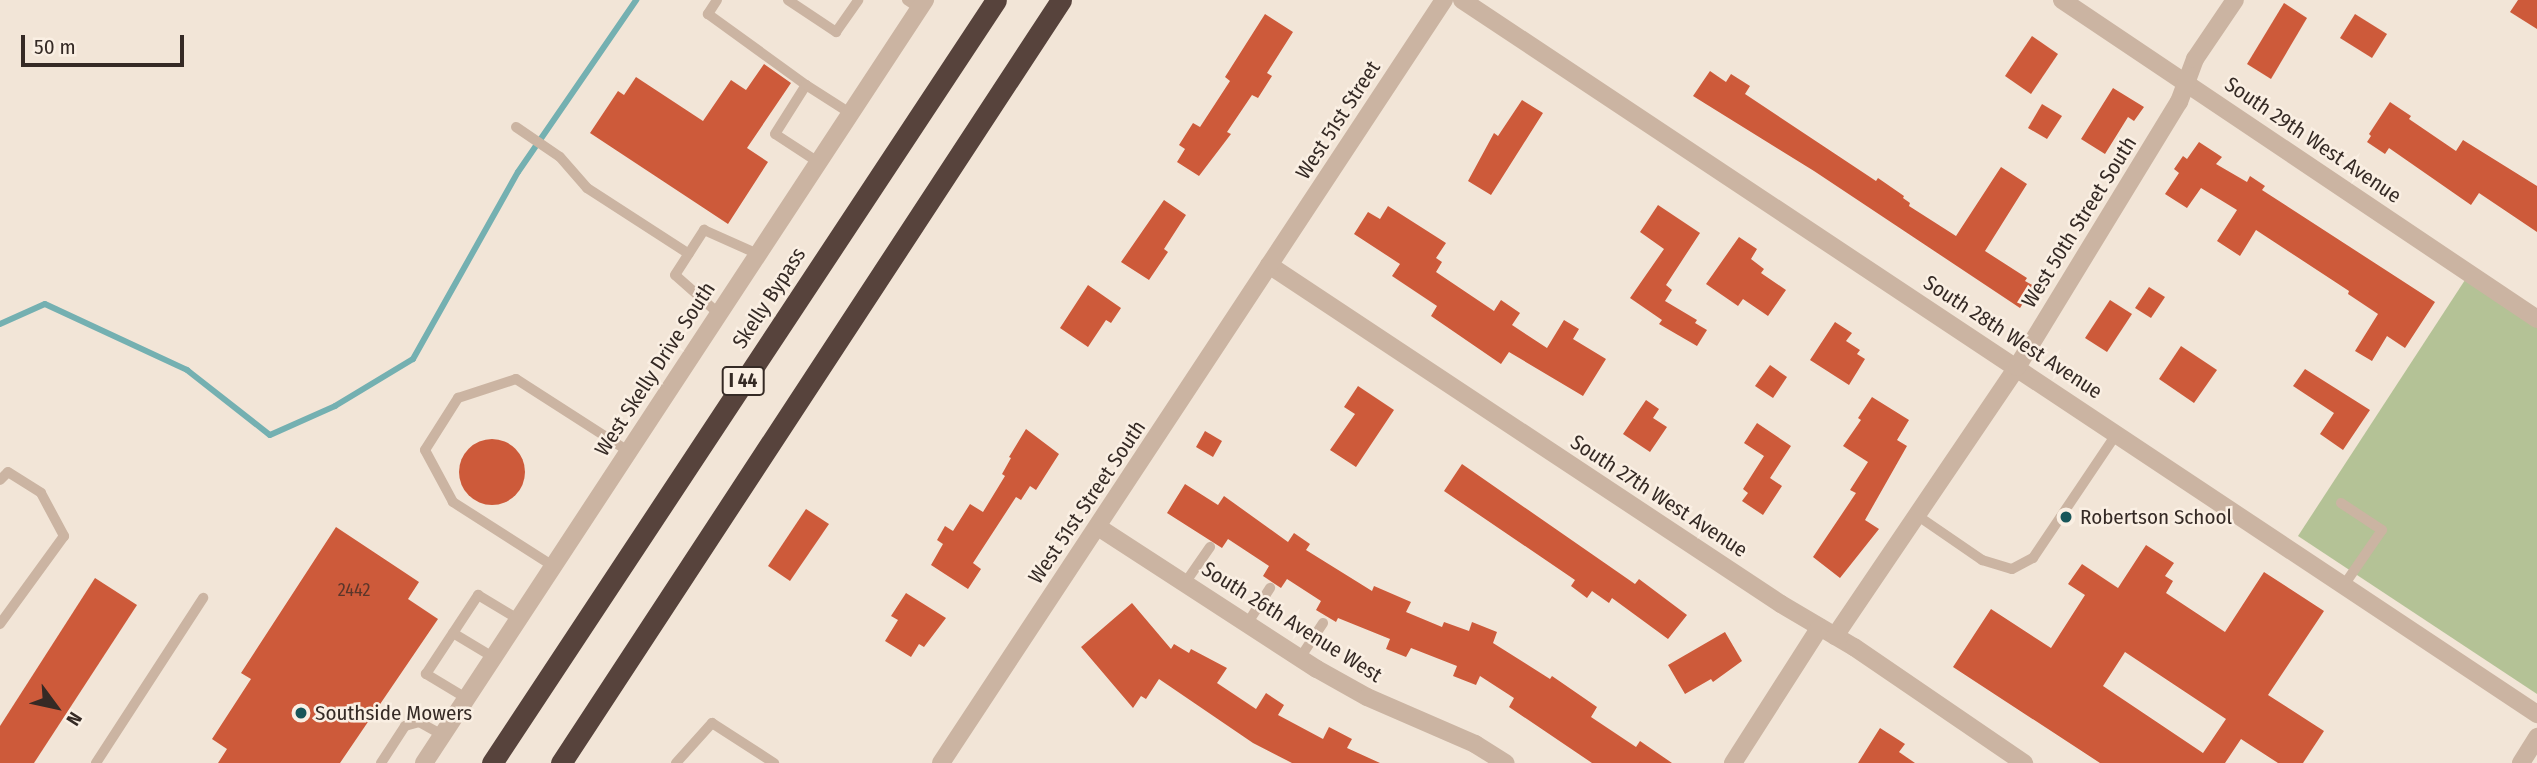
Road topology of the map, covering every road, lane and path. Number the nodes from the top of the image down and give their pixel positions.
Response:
1 (718, 0) edge
2 (788, 0) edge
3 (858, 0) edge
4 (996, 0) edge
5 (1061, 0) edge
6 (1444, 0) edge
7 (1462, 0) edge
8 (2062, 0) edge
9 (2235, 0) edge
10 (917, 3) edge
11 (2186, 82) junction
12 (806, 85) junction
13 (850, 113) junction
14 (516, 127) dead end
15 (818, 162) junction
16 (689, 254) junction
17 (758, 254) junction
18 (1269, 265) junction
19 (718, 313) junction
20 (2537, 319) edge
21 (2017, 367) junction
22 (2117, 433) junction
23 (628, 451) junction
24 (0, 480) edge
25 (2341, 503) dead end
26 (1918, 516) junction
27 (1098, 527) junction
28 (1210, 547) dead end
29 (553, 566) junction
30 (1185, 583) junction
31 (2344, 585) junction
32 (1270, 588) dead end
33 (203, 598) dead end
34 (518, 619) junction
35 (1323, 623) dead end
36 (0, 624) edge
37 (1247, 624) junction
38 (1827, 631) junction
39 (453, 633) junction
40 (493, 657) junction
41 (1300, 658) junction
42 (466, 698) junction
43 (2537, 713) edge
44 (442, 735) junction
45 (2537, 737) edge
46 (96, 763) edge
47 (381, 763) edge
48 (424, 763) edge
49 (492, 763) edge
50 (561, 763) edge
51 (676, 763) edge
52 (774, 763) edge
53 (940, 763) edge
54 (1505, 763) edge
55 (1732, 763) edge
56 (2024, 763) edge
57 (2521, 763) edge

1 - 12 lane
2 - 3 lane
4 - 49 highway, Skelly Bypass / I 44
5 - 50 highway, I 44
6 - 18 street, West 51st Street
7 - 21 street, South 28th West Avenue
8 - 11 street, South 29th West Avenue
9 - 11 street, West 50th Street South
10 - 13 street, West Skelly Drive South
11 - 20 street, South 29th West Avenue
11 - 21 street, West 50th Street South
12 - 13 lane
12 - 15 lane
13 - 15 street, West Skelly Drive South
14 - 16 lane
15 - 17 street, West Skelly Drive South
16 - 17 lane
16 - 19 lane
17 - 19 street, West Skelly Drive South
18 - 27 street, West 51st Street South
18 - 38 street, South 27th West Avenue
19 - 23 street, West Skelly Drive South
21 - 22 street, South 28th West Avenue
21 - 26 street, West 50th Street South
22 - 26 lane
22 - 31 street, South 28th West Avenue
23 - 29 street, West Skelly Drive South
23 - 29 lane
24 - 36 lane
25 - 31 lane
26 - 38 street, West 50th Street South
27 - 30 street, South 26th Avenue West
27 - 53 street, West 51st Street South
28 - 30 lane
29 - 34 street, West Skelly Drive South
30 - 37 street, South 26th Avenue West
31 - 43 street, South 28th West Avenue
32 - 37 lane
33 - 46 lane
34 - 39 lane
34 - 40 street, West Skelly Drive South
35 - 41 lane
37 - 41 street, South 26th Avenue West
38 - 55 street, West 50th Street South
38 - 56 street, South 27th West Avenue
39 - 40 lane
39 - 42 lane
40 - 42 street, West Skelly Drive South
41 - 54 street, South 26th Avenue West
42 - 44 street, West Skelly Drive South
44 - 47 lane
44 - 48 street, West Skelly Drive South
45 - 57 street
51 - 52 lane

